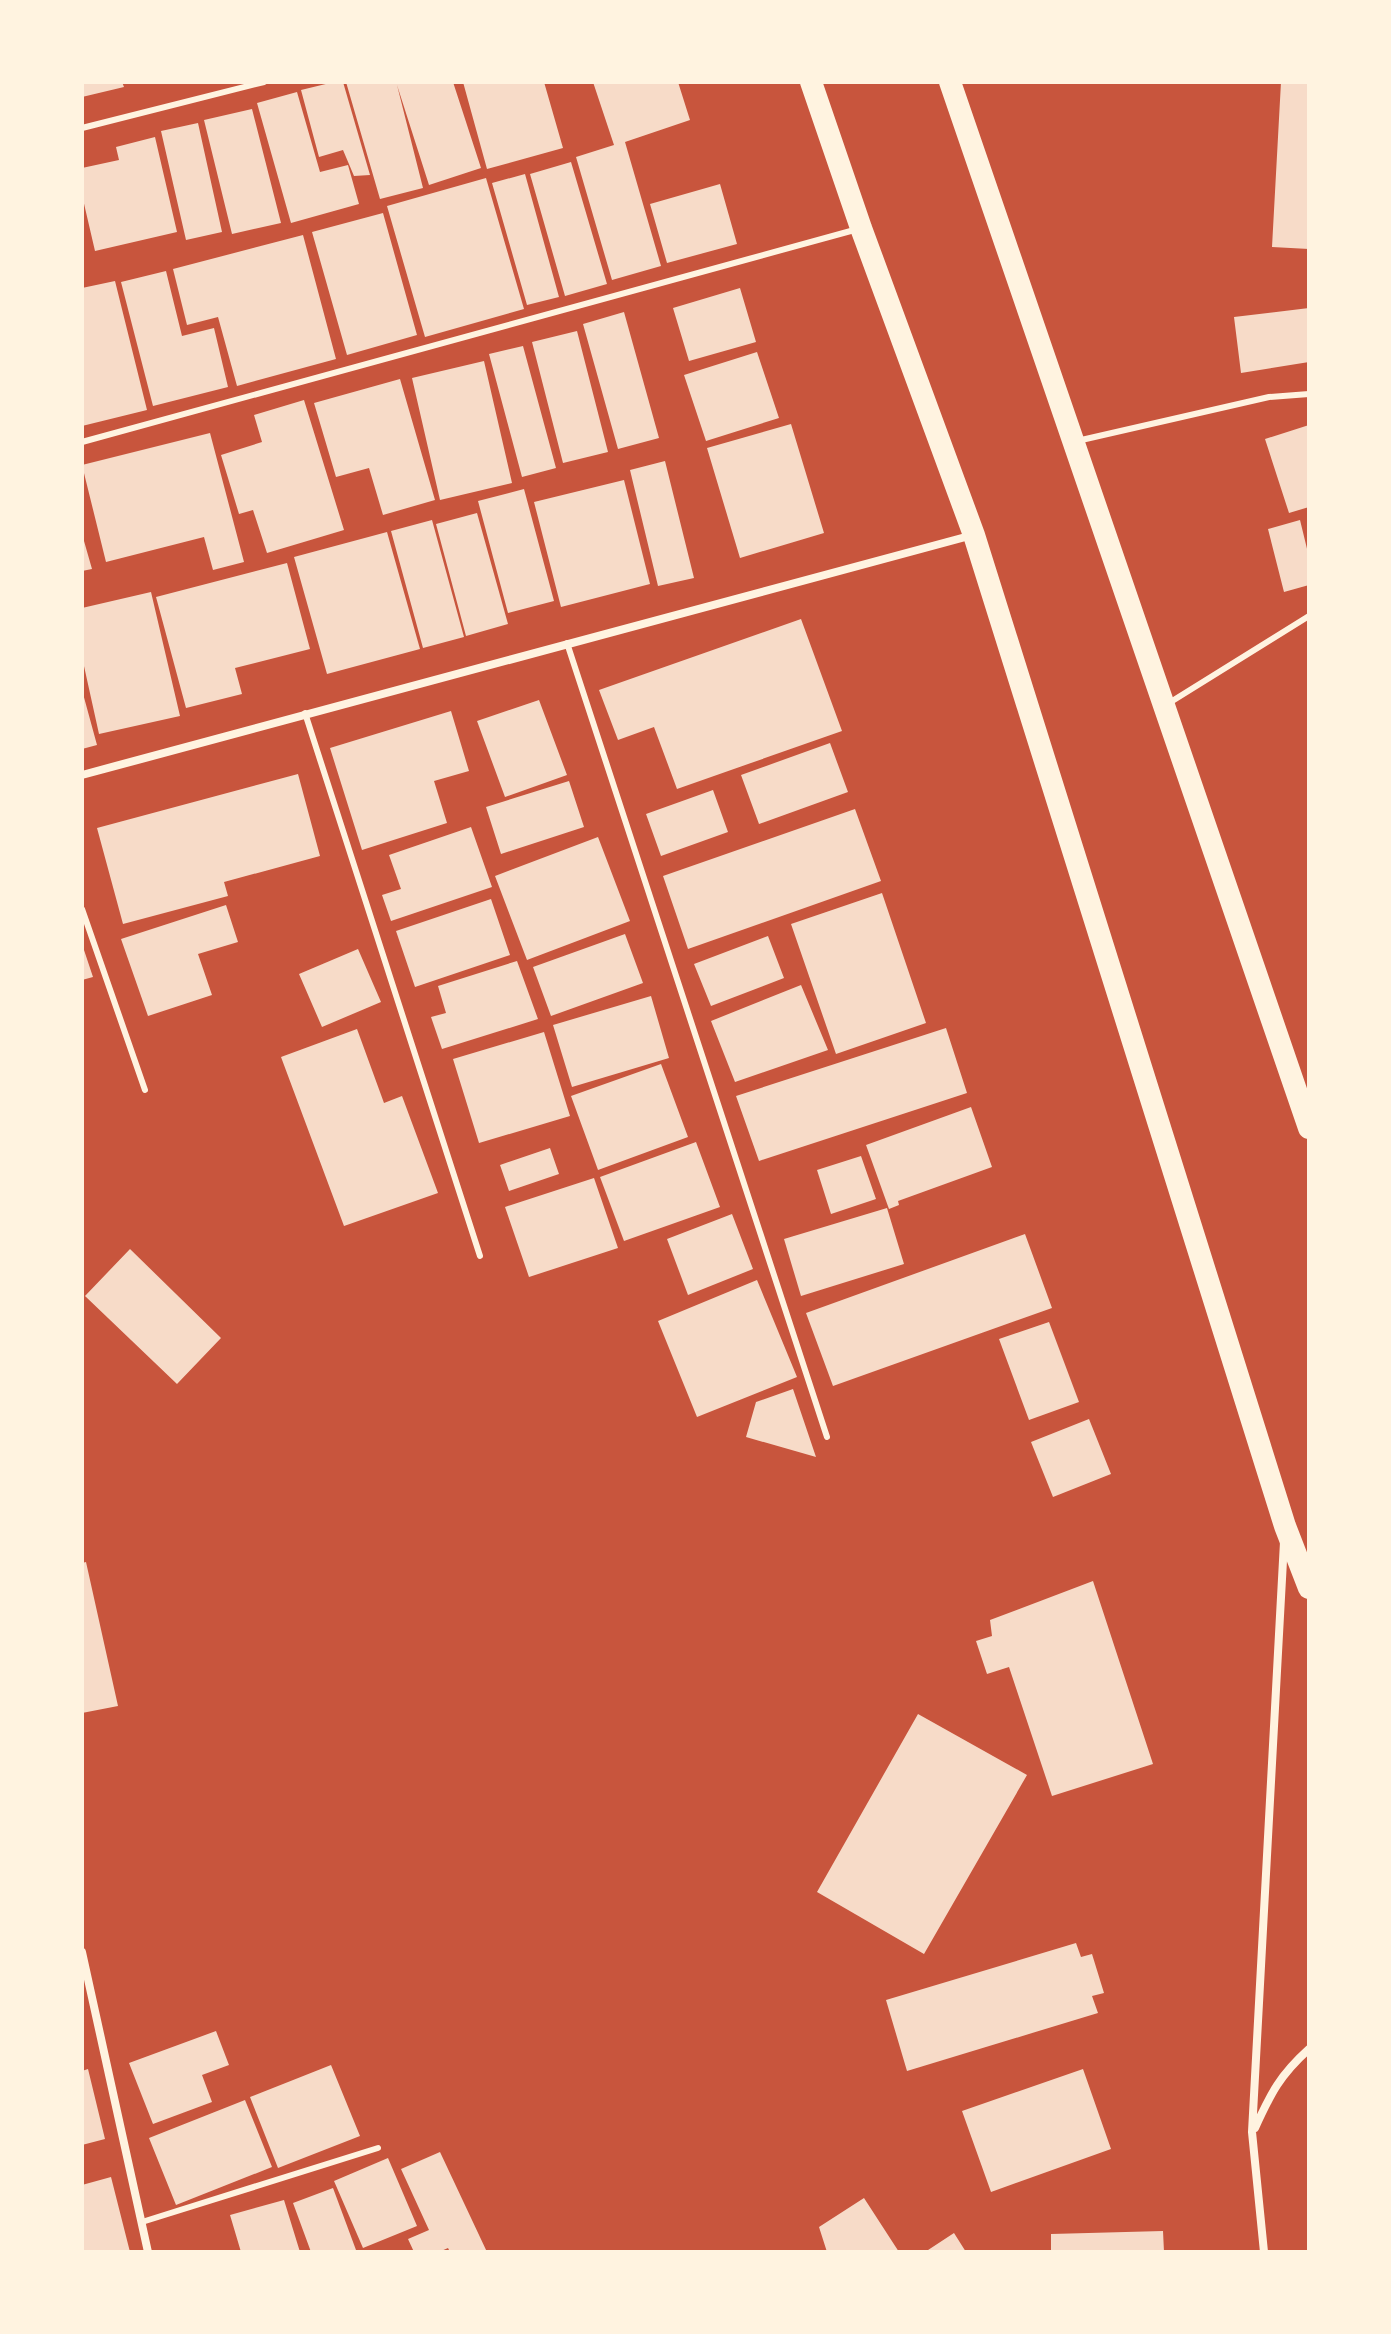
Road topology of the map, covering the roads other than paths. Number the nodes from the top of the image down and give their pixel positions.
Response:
1 (264, 82) edge
2 (811, 82) edge
3 (950, 82) edge
4 (82, 128) edge
5 (861, 228) junction
6 (1309, 394) edge
7 (82, 442) edge
8 (1074, 442) junction
9 (974, 535) junction
10 (1309, 616) edge
11 (567, 643) junction
12 (1164, 706) junction
13 (305, 713) junction
14 (82, 775) edge
15 (82, 909) edge
16 (145, 1090) dead end
17 (1309, 1128) edge
18 (480, 1256) dead end
19 (827, 1437) dead end
20 (1285, 1526) junction
21 (1309, 1588) edge
22 (82, 1956) edge
23 (1309, 2049) edge
24 (1252, 2132) junction
25 (378, 2148) dead end
26 (142, 2222) junction
27 (148, 2252) edge
28 (1264, 2252) edge

1 - 4 lane
2 - 5 highway
3 - 8 highway
5 - 7 lane
5 - 9 highway
6 - 8 lane
8 - 12 highway
9 - 11 street
9 - 20 highway
10 - 12 lane
11 - 13 street
11 - 19 lane
12 - 17 highway
13 - 14 street
13 - 18 lane
15 - 16 lane
20 - 21 highway
20 - 24 street
22 - 26 street
23 - 24 street
24 - 28 street
25 - 26 lane
26 - 27 street

